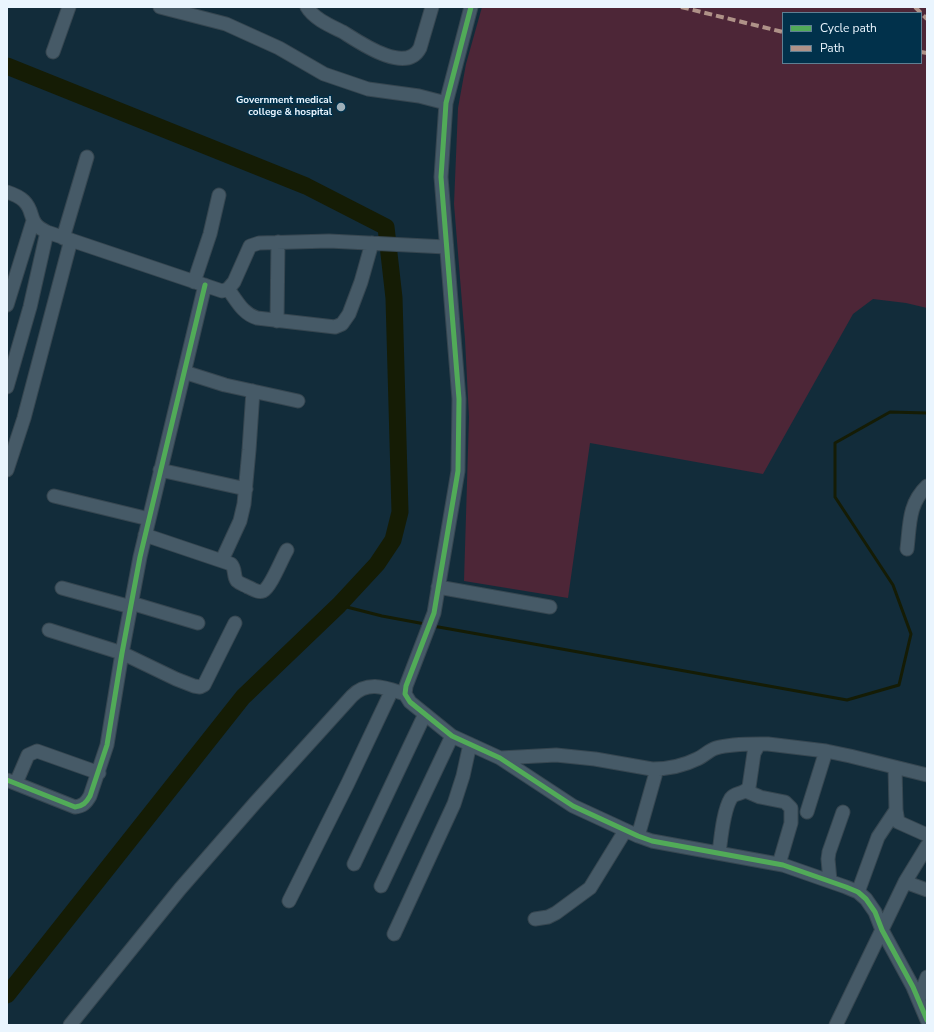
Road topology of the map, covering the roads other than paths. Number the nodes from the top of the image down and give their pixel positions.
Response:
1 (69, 7) edge
2 (160, 7) edge
3 (307, 7) edge
4 (432, 7) edge
5 (471, 7) edge
6 (54, 52) dead end
7 (446, 103) junction
8 (87, 157) dead end
9 (7, 192) edge
10 (219, 195) dead end
11 (33, 222) junction
12 (47, 232) junction
13 (67, 239) junction
14 (278, 242) junction
15 (376, 243) junction
16 (446, 247) junction
17 (199, 284) junction
18 (228, 289) junction
19 (7, 305) edge
20 (277, 321) junction
21 (184, 372) junction
22 (7, 388) edge
23 (253, 390) junction
24 (298, 401) dead end
25 (8, 466) edge
26 (160, 470) junction
27 (927, 486) edge
28 (246, 489) junction
29 (54, 496) dead end
30 (149, 519) junction
31 (145, 535) junction
32 (907, 549) dead end
33 (287, 550) dead end
34 (222, 560) junction
35 (438, 587) junction
36 (62, 588) dead end
37 (131, 605) junction
38 (550, 607) dead end
39 (198, 622) dead end
40 (236, 623) dead end
41 (49, 630) dead end
42 (122, 653) junction
43 (392, 690) junction
44 (405, 694) junction
45 (426, 714) junction
46 (452, 736) junction
47 (470, 744) junction
48 (759, 744) junction
49 (826, 751) junction
50 (500, 758) junction
51 (896, 766) junction
52 (657, 769) junction
53 (99, 773) junction
54 (927, 775) edge
55 (12, 782) edge
56 (746, 791) junction
57 (896, 810) junction
58 (807, 812) dead end
59 (843, 812) dead end
60 (625, 831) junction
61 (927, 835) edge
62 (638, 836) junction
63 (927, 846) edge
64 (719, 853) junction
65 (354, 864) dead end
66 (779, 864) junction
67 (830, 881) junction
68 (905, 882) junction
69 (381, 886) dead end
70 (927, 890) edge
71 (858, 892) junction
72 (289, 901) dead end
73 (535, 919) dead end
74 (882, 930) junction
75 (394, 934) dead end
76 (927, 977) edge
77 (919, 1000) junction
78 (927, 1020) edge
79 (70, 1025) edge
80 (836, 1025) edge

1 - 6 street
2 - 7 street
3 - 4 street
5 - 7 street
7 - 16 street
8 - 13 street
9 - 11 street
10 - 17 street
11 - 12 street
11 - 19 street
12 - 13 street
12 - 22 street
13 - 17 street
13 - 25 street
14 - 15 street
14 - 18 street
14 - 20 street
15 - 16 street
15 - 20 street
16 - 35 street
17 - 18 street
17 - 21 street
18 - 20 street
21 - 23 street
21 - 26 street
23 - 24 street
23 - 28 street
26 - 28 street
26 - 30 street
27 - 32 street
28 - 34 street
29 - 30 street
30 - 31 street
31 - 34 street
31 - 37 street
33 - 34 street
35 - 38 street
35 - 44 street
36 - 37 street
37 - 39 street
37 - 42 street
40 - 42 street
41 - 42 street
42 - 53 street
43 - 44 street
43 - 72 street
43 - 79 street
44 - 45 street
45 - 46 street
45 - 65 street
46 - 47 street
46 - 69 street
47 - 50 street
47 - 75 street
48 - 49 street
48 - 52 street
48 - 56 street
49 - 51 street
49 - 58 street
50 - 52 street
50 - 60 street
51 - 54 street
51 - 57 street
52 - 62 street
53 - 55 street
53 - 55 street
56 - 64 street
56 - 66 street
57 - 61 street
57 - 71 street
59 - 67 street
60 - 62 street
60 - 73 street
62 - 64 street
63 - 68 street
64 - 66 street
66 - 67 street
67 - 71 street
68 - 70 street
68 - 74 street
71 - 74 street
74 - 77 street
74 - 80 street
76 - 77 street
77 - 78 street

